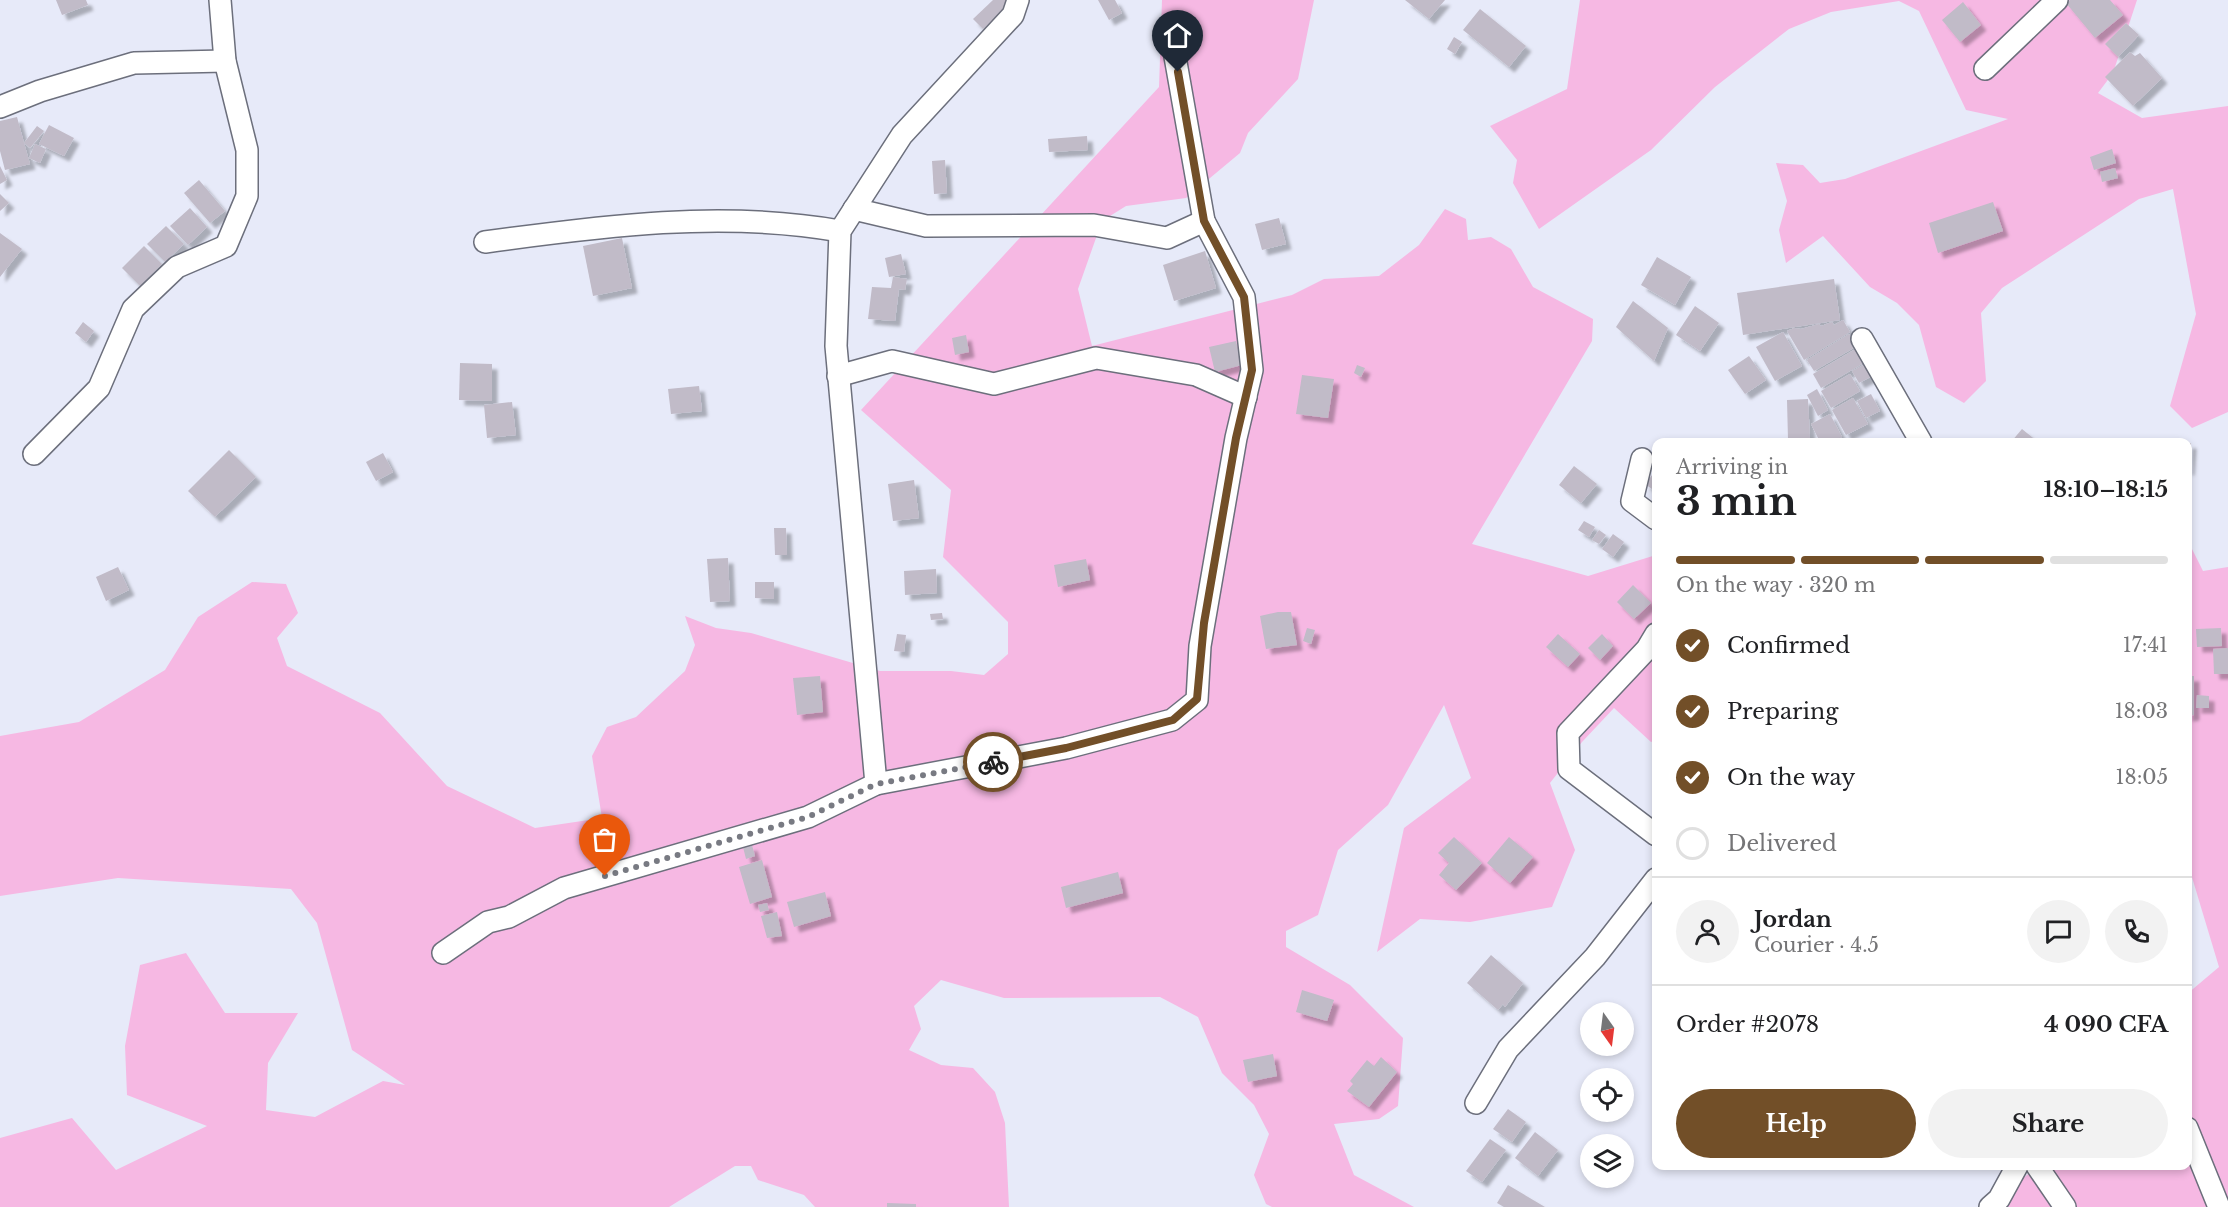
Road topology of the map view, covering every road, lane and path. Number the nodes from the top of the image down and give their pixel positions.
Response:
1 (220, 0) edge
2 (1018, 0) edge
3 (2057, 0) edge
4 (1174, 51) dead end
5 (225, 62) junction
6 (1985, 69) dead end
7 (0, 107) edge
8 (854, 209) junction
9 (1204, 221) junction
10 (840, 231) junction
11 (485, 242) dead end
12 (1862, 339) dead end
13 (838, 376) junction
14 (1246, 397) junction
15 (1919, 438) edge
16 (33, 454) dead end
17 (1642, 459) dead end
18 (1652, 516) edge
19 (1652, 641) edge
20 (876, 784) junction
21 (1652, 832) edge
22 (1652, 884) edge
23 (443, 953) dead end
24 (1476, 1103) dead end
25 (2192, 1140) edge
26 (2015, 1170) edge
27 (2040, 1170) edge
28 (1990, 1207) edge
29 (2065, 1207) edge
30 (2219, 1207) edge

1 - 5 street
2 - 8 street
3 - 6 street
4 - 9 street
5 - 7 street
5 - 16 street
8 - 9 street
8 - 10 street
9 - 14 street
10 - 11 street
10 - 13 street
12 - 15 street
13 - 14 street
13 - 20 street
14 - 20 street
17 - 18 street
19 - 21 street
20 - 23 street
22 - 24 street
25 - 30 street
26 - 28 street
27 - 29 street

